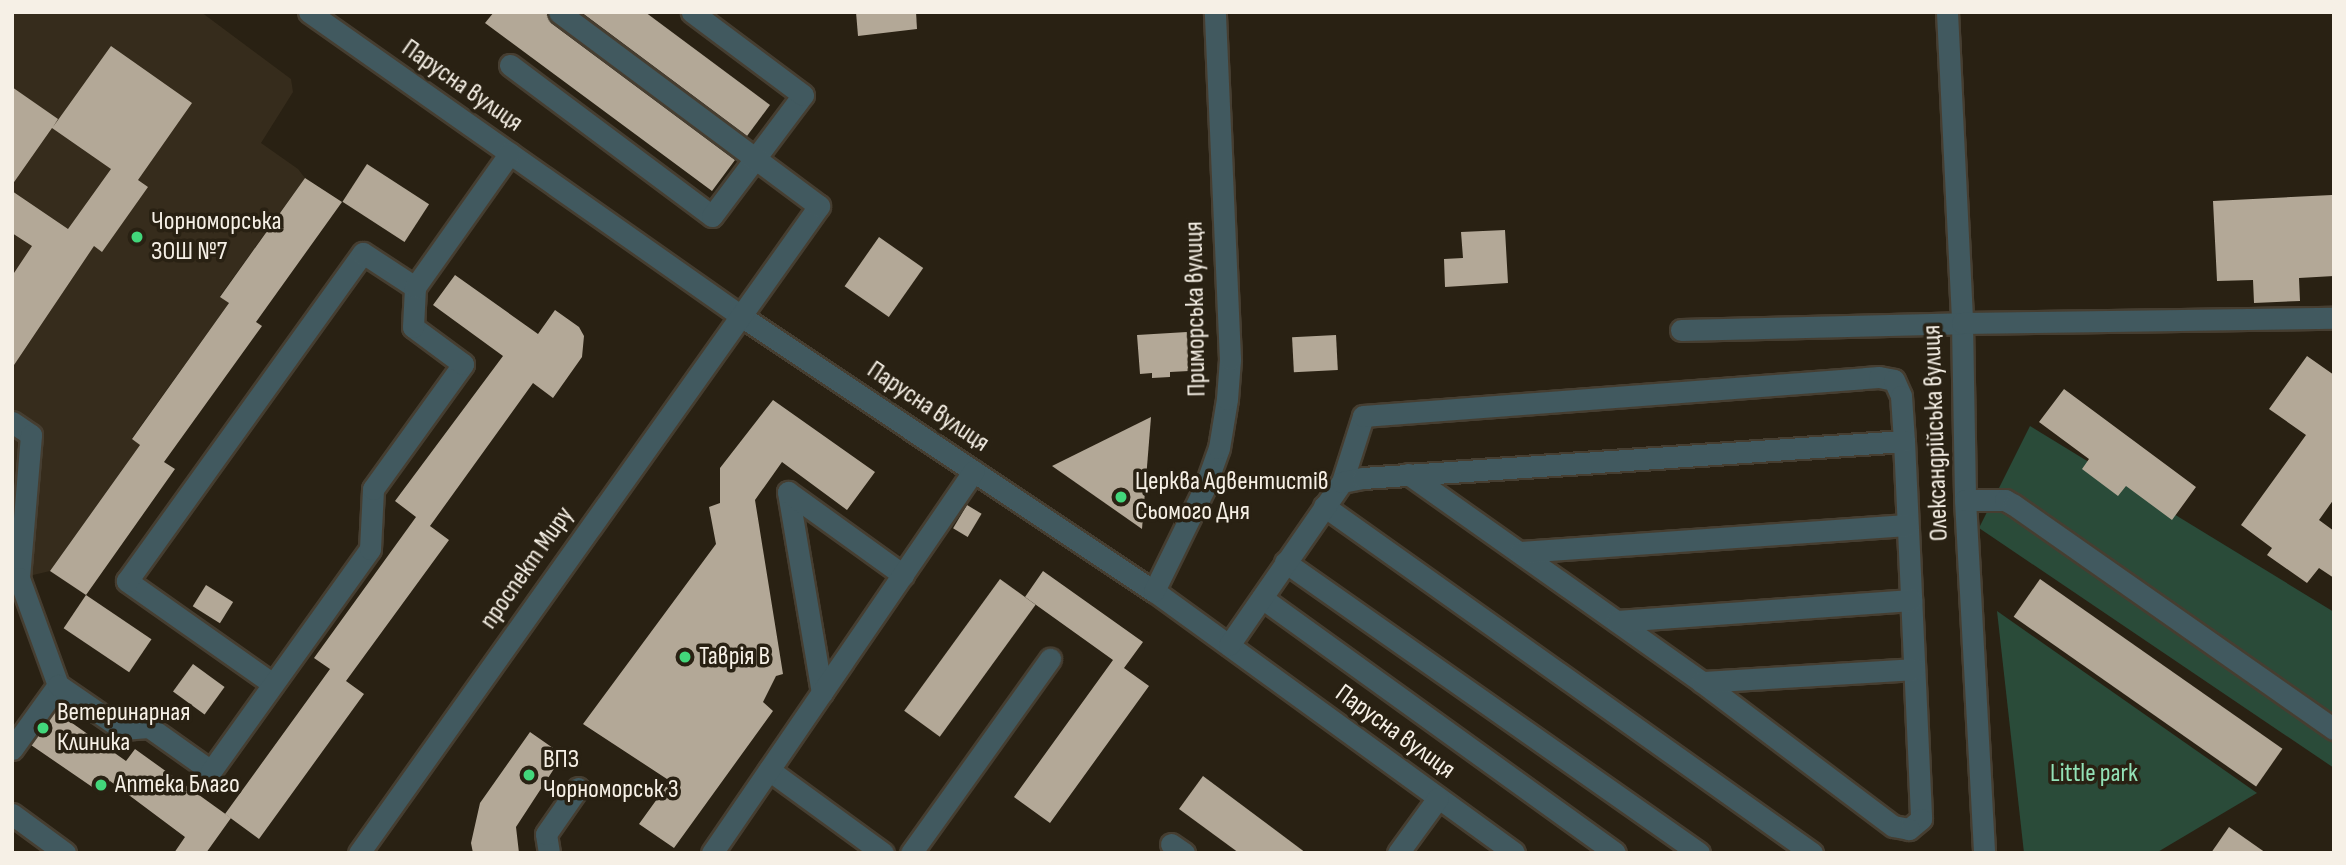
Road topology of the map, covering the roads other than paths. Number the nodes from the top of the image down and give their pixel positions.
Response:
1 (309, 12) edge
2 (559, 12) edge
3 (692, 12) edge
4 (1215, 12) edge
5 (1947, 12) edge
6 (510, 65) dead end
7 (510, 153) junction
8 (755, 158) junction
9 (415, 287) junction
10 (741, 316) junction
11 (2334, 318) edge
12 (1962, 323) junction
13 (1681, 330) dead end
14 (12, 422) edge
15 (1904, 441) junction
16 (974, 471) junction
17 (1408, 474) junction
18 (1342, 482) junction
19 (1965, 500) junction
20 (1324, 506) junction
21 (1907, 525) junction
22 (1520, 552) junction
23 (1285, 562) junction
24 (903, 575) junction
25 (1154, 591) junction
26 (1262, 598) junction
27 (1911, 600) junction
28 (1617, 621) junction
29 (1229, 645) junction
30 (1050, 659) dead end
31 (1914, 669) junction
32 (1702, 682) junction
33 (273, 684) junction
34 (58, 685) junction
35 (822, 693) junction
36 (2334, 729) edge
37 (12, 749) edge
38 (769, 770) junction
39 (578, 788) dead end
40 (1438, 798) junction
41 (12, 814) edge
42 (65, 853) edge
43 (359, 853) edge
44 (549, 853) edge
45 (712, 853) edge
46 (883, 853) edge
47 (911, 853) edge
48 (1398, 853) edge
49 (1514, 853) edge
50 (1615, 853) edge
51 (1699, 853) edge
52 (1812, 853) edge
53 (1983, 853) edge

1 - 7 street, Парусна вулиця
2 - 8 street
3 - 8 street
4 - 25 street, Приморська вулиця
5 - 12 street, Олександрійська вулиця
6 - 8 street
7 - 9 street
7 - 10 street, Парусна вулиця
8 - 10 street, проспект Миру
9 - 33 street
9 - 33 street
10 - 16 street, Парусна вулиця
10 - 43 street, проспект Миру
11 - 12 street
12 - 13 street
12 - 19 street, Олександрійська вулиця
14 - 34 street
15 - 17 street
15 - 18 street
15 - 21 street
16 - 24 street
16 - 25 street, Парусна вулиця
17 - 18 street
17 - 22 street
18 - 20 street
19 - 36 street
19 - 53 street, Олександрійська вулиця
20 - 23 street
20 - 52 street
21 - 22 street
21 - 27 street
22 - 28 street
23 - 26 street
23 - 51 street
24 - 35 street
24 - 35 street
25 - 29 street, Парусна вулиця
26 - 29 street
26 - 50 street
27 - 28 street
27 - 31 street
28 - 32 street
29 - 40 street, Парусна вулиця
30 - 47 street
31 - 32 street
31 - 32 street
33 - 34 street
34 - 37 street
35 - 38 street
38 - 45 street
38 - 46 street
39 - 44 street
40 - 48 street
40 - 49 street, Парусна вулиця
41 - 42 street

